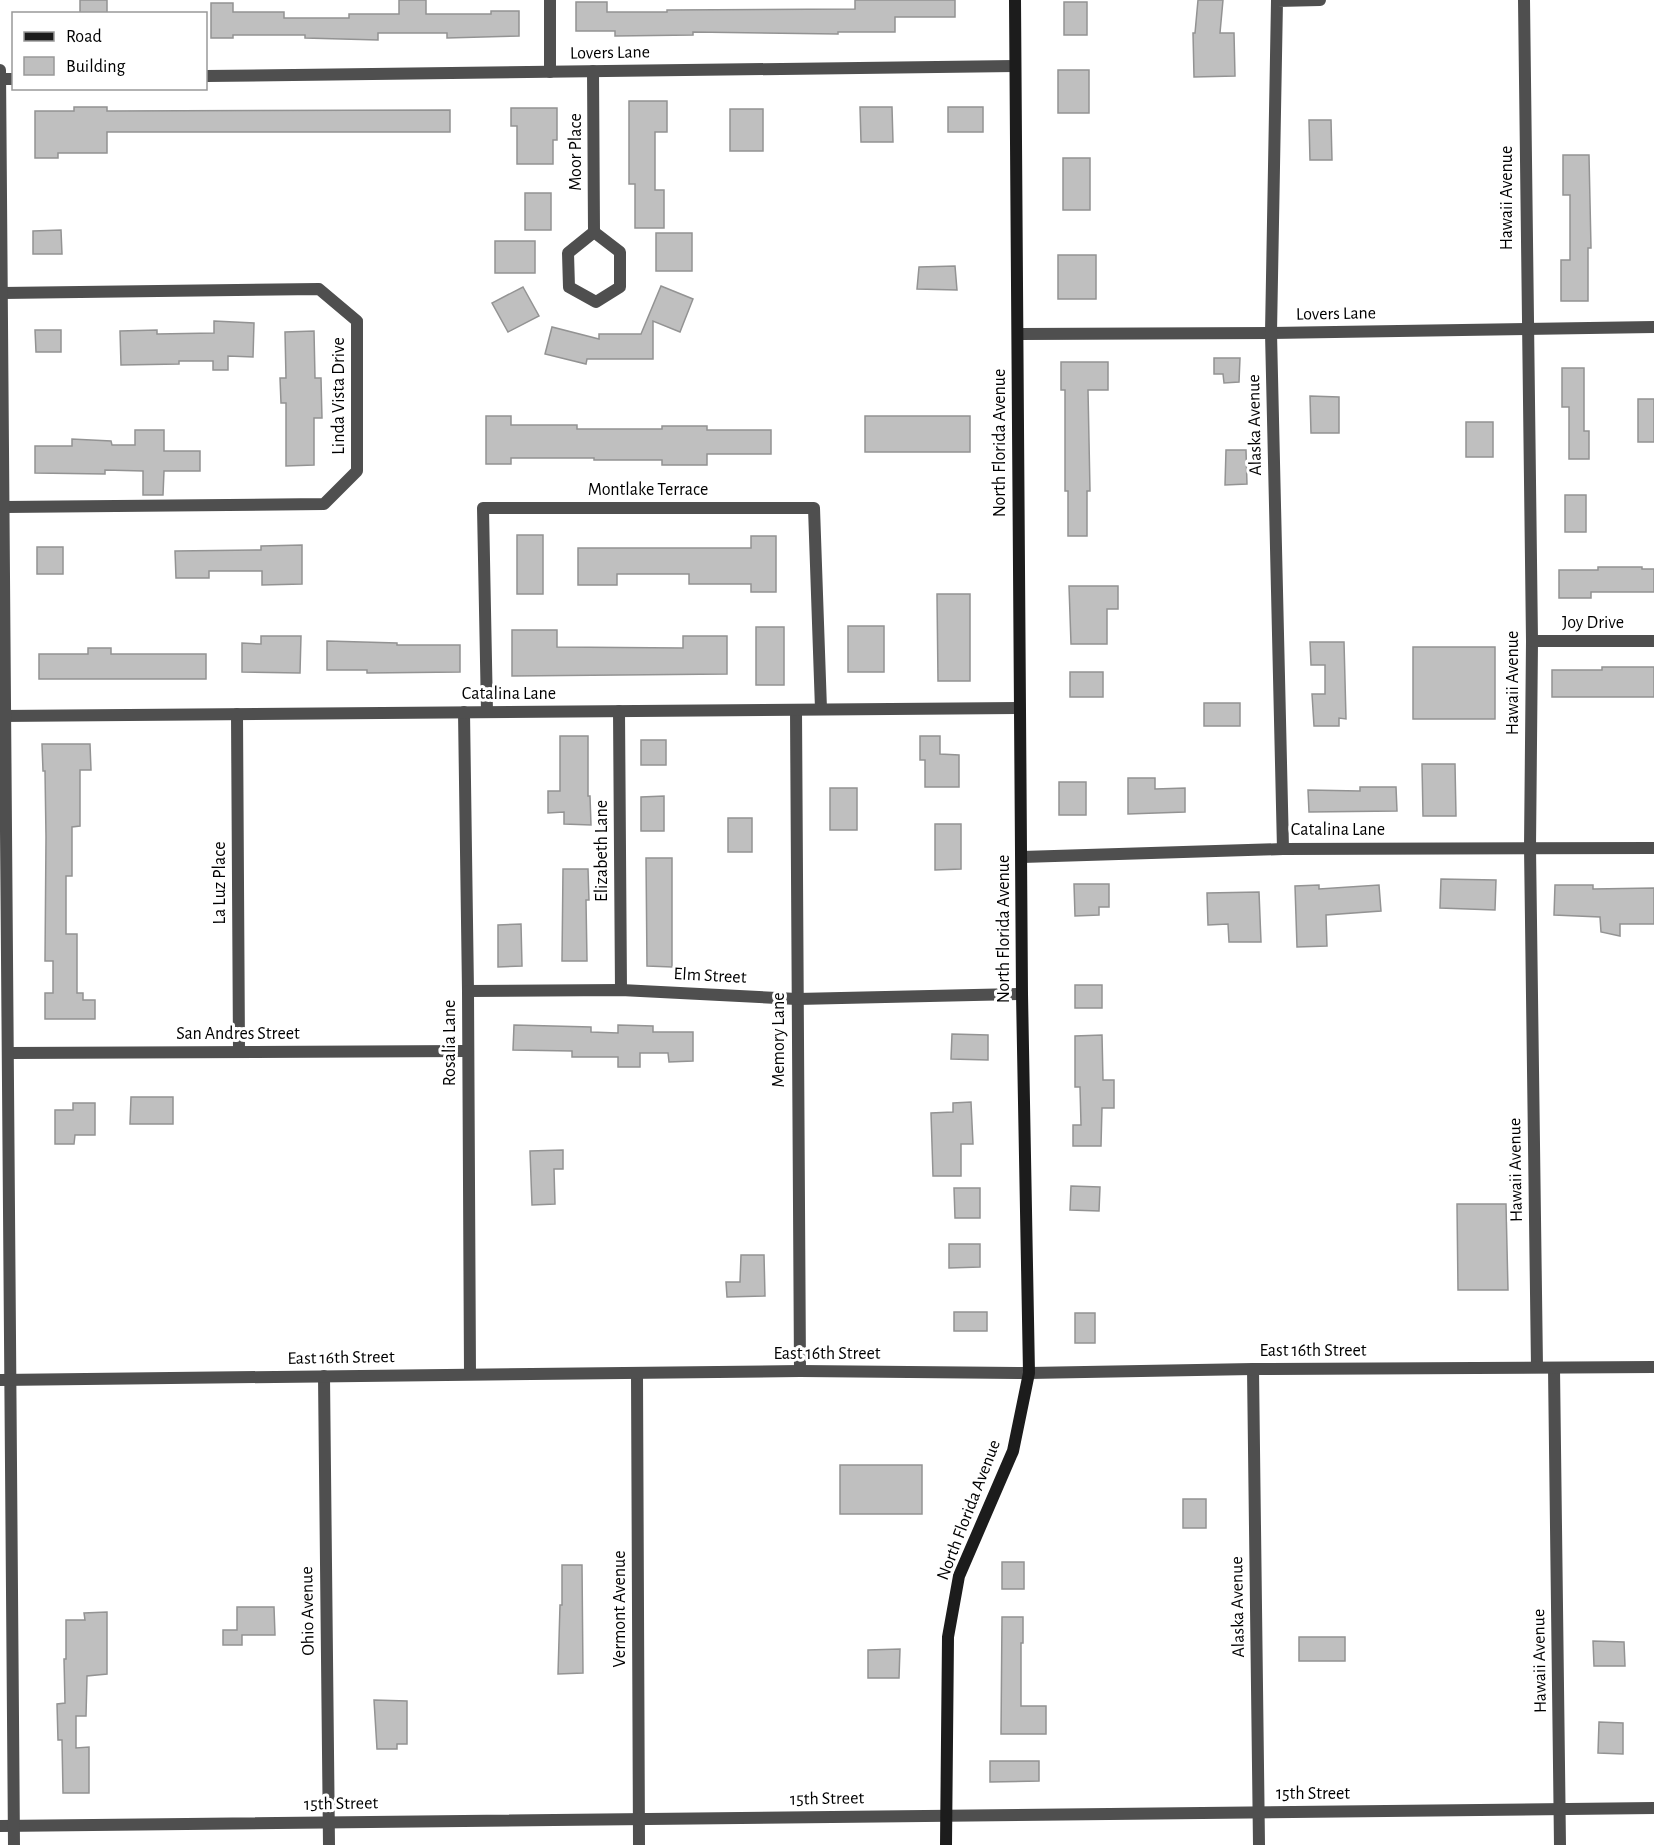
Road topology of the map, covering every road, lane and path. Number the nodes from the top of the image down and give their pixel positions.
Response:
1 (550, 0) edge
2 (1015, 0) edge
3 (1320, 0) edge
4 (1524, 0) edge
5 (1277, 1) edge
6 (1015, 66) junction
7 (0, 70) edge
8 (593, 71) junction
9 (550, 72) junction
10 (207, 76) edge
11 (0, 79) edge
12 (594, 232) junction
13 (2, 293) junction
14 (1654, 327) edge
15 (1526, 329) junction
16 (1271, 333) junction
17 (1018, 334) junction
18 (4, 507) junction
19 (1532, 641) junction
20 (1654, 641) edge
21 (1019, 708) junction
22 (796, 710) junction
23 (821, 710) junction
24 (619, 711) junction
25 (464, 712) junction
26 (487, 712) junction
27 (237, 714) junction
28 (3, 716) edge
29 (1530, 847) junction
30 (1654, 848) edge
31 (1283, 849) junction
32 (1022, 857) junction
33 (3, 906) edge
34 (621, 990) junction
35 (468, 991) junction
36 (1022, 994) junction
37 (797, 999) junction
38 (239, 1051) junction
39 (468, 1051) junction
40 (8, 1053) junction
41 (4, 1098) edge
42 (1537, 1367) junction
43 (1654, 1367) edge
44 (1554, 1368) junction
45 (1253, 1369) junction
46 (800, 1371) junction
47 (1029, 1373) junction
48 (470, 1374) junction
49 (637, 1374) junction
50 (324, 1376) junction
51 (5, 1380) edge
52 (1654, 1808) edge
53 (1560, 1811) junction
54 (1258, 1812) junction
55 (946, 1816) junction
56 (639, 1819) junction
57 (329, 1823) junction
58 (0, 1826) edge
59 (14, 1826) junction
60 (14, 1845) edge
61 (329, 1845) edge
62 (639, 1845) edge
63 (946, 1845) edge
64 (1259, 1845) edge
65 (1560, 1845) edge

1 - 9 street
2 - 6 main road, North Florida Avenue
3 - 5 street
4 - 15 street, Hawaii Avenue
5 - 16 street, Alaska Avenue
6 - 8 street, Lovers Lane
6 - 17 main road, North Florida Avenue
7 - 11 street
8 - 9 street, Lovers Lane
8 - 12 street, Moor Place
9 - 10 street, Lovers Lane
11 - 13 street
12 - 12 street
13 - 18 street
13 - 18 street, Linda Vista Drive
14 - 15 street, Lovers Lane
15 - 16 street, Lovers Lane
15 - 19 street, Hawaii Avenue
16 - 17 street, Lovers Lane
16 - 31 street, Alaska Avenue
17 - 21 main road, North Florida Avenue
18 - 28 street
19 - 20 street, Joy Drive
19 - 29 street, Hawaii Avenue
21 - 23 street, Catalina Lane
21 - 32 main road, North Florida Avenue
22 - 23 street, Catalina Lane
22 - 24 street, Catalina Lane
22 - 37 street, Memory Lane
23 - 26 street, Montlake Terrace
24 - 26 street, Catalina Lane
24 - 34 street, Elizabeth Lane
25 - 26 street, Catalina Lane
25 - 27 street, Catalina Lane
25 - 35 street, Rosalia Lane
27 - 28 street, Catalina Lane
27 - 38 street, La Luz Place
28 - 33 street
29 - 30 street, Catalina Lane
29 - 31 street, Catalina Lane
29 - 42 street, Hawaii Avenue
31 - 32 street, Catalina Lane
32 - 36 main road, North Florida Avenue
33 - 40 street
34 - 35 street, Elm Street
34 - 37 street, Elm Street
35 - 39 street, Rosalia Lane
36 - 37 street, Elm Street
36 - 47 main road, North Florida Avenue
37 - 46 street, Memory Lane
38 - 39 street, San Andres Street
38 - 40 street, San Andres Street
39 - 48 street, Rosalia Lane
40 - 41 street
41 - 51 street
42 - 44 street, East 16th Street
42 - 45 street, East 16th Street
43 - 44 street, East 16th Street
44 - 53 street, Hawaii Avenue
45 - 47 street, East 16th Street
45 - 54 street, Alaska Avenue
46 - 47 street, East 16th Street
46 - 49 street, East 16th Street
47 - 55 main road, North Florida Avenue
48 - 49 street, East 16th Street
48 - 50 street, East 16th Street
49 - 56 street, Vermont Avenue
50 - 51 street, East 16th Street
50 - 57 street, Ohio Avenue
51 - 59 street
52 - 53 street, 15th Street
53 - 54 street, 15th Street
53 - 65 street, Hawaii Avenue
54 - 55 street, 15th Street
54 - 64 street, Alaska Avenue
55 - 56 street, 15th Street
55 - 63 main road, North Florida Avenue
56 - 57 street, 15th Street
56 - 62 street, Vermont Avenue
57 - 59 street, 15th Street
57 - 61 street, Ohio Avenue
58 - 59 street, 15th Street
59 - 60 street

